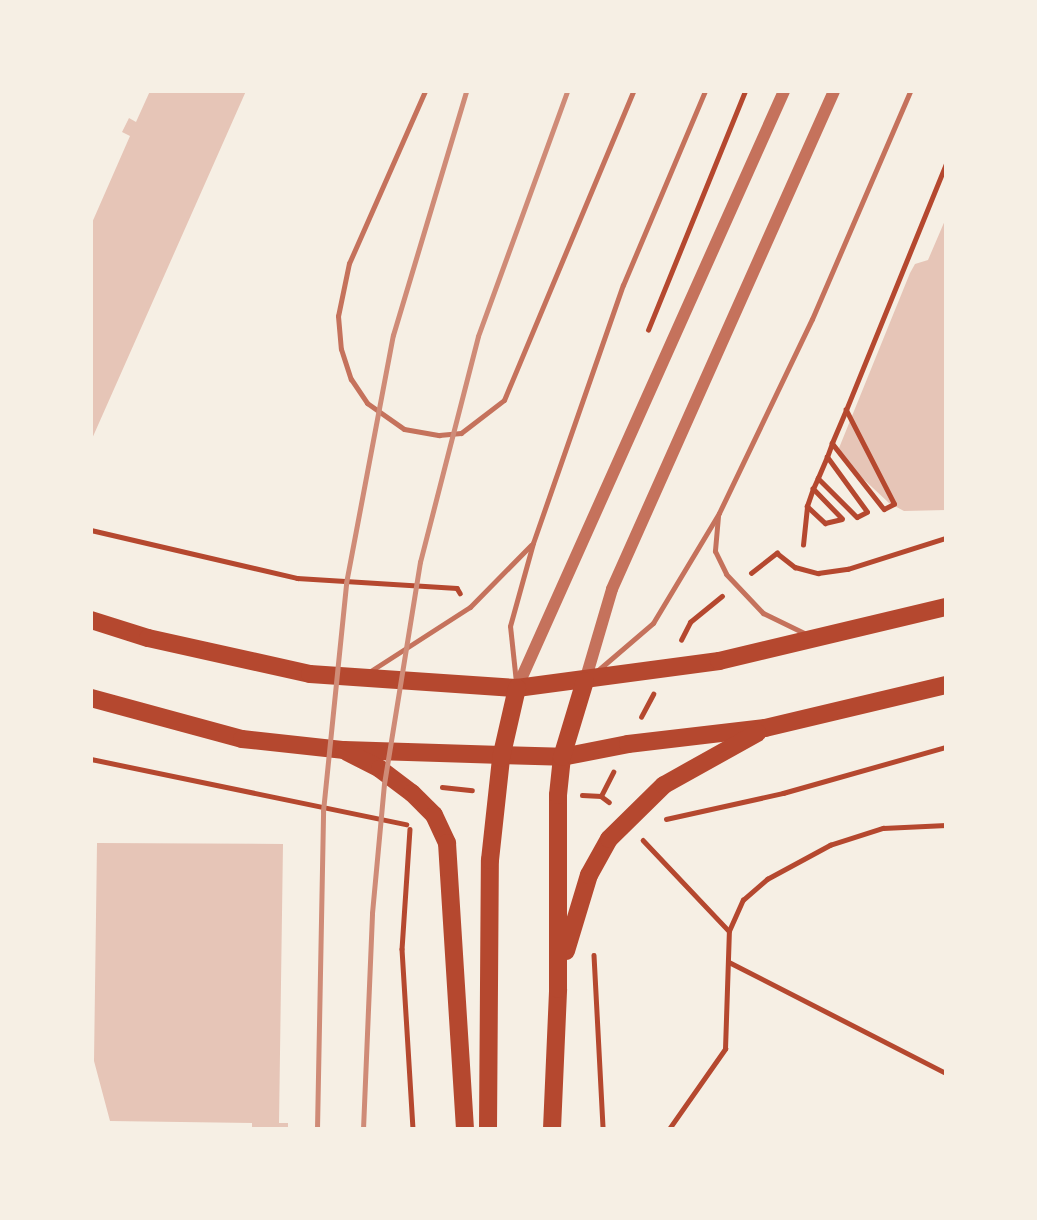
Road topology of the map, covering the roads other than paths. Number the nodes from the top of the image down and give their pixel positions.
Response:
1 (425, 91) edge
2 (633, 91) edge
3 (705, 91) edge
4 (784, 91) edge
5 (834, 91) edge
6 (911, 91) edge
7 (719, 513) junction
8 (533, 542) junction
9 (946, 607) edge
10 (91, 620) edge
11 (817, 640) junction
12 (361, 678) junction
13 (585, 681) junction
14 (946, 685) edge
15 (517, 688) junction
16 (91, 698) edge
17 (765, 728) junction
18 (344, 750) junction
19 (562, 757) junction
20 (501, 758) junction
21 (558, 989) junction
22 (465, 1129) edge
23 (488, 1129) edge
24 (552, 1129) edge

1 - 2 lane
3 - 8 lane
4 - 15 street
5 - 13 street
6 - 7 lane
7 - 11 lane
7 - 13 lane
8 - 12 lane
8 - 15 lane
9 - 11 main road
10 - 12 main road
11 - 13 main road
12 - 15 main road
13 - 15 main road
13 - 19 main road
14 - 17 main road
15 - 20 main road
16 - 18 main road
17 - 19 main road
17 - 21 main road
18 - 20 main road
18 - 22 main road
19 - 20 main road
19 - 21 main road
20 - 23 main road
21 - 24 main road

